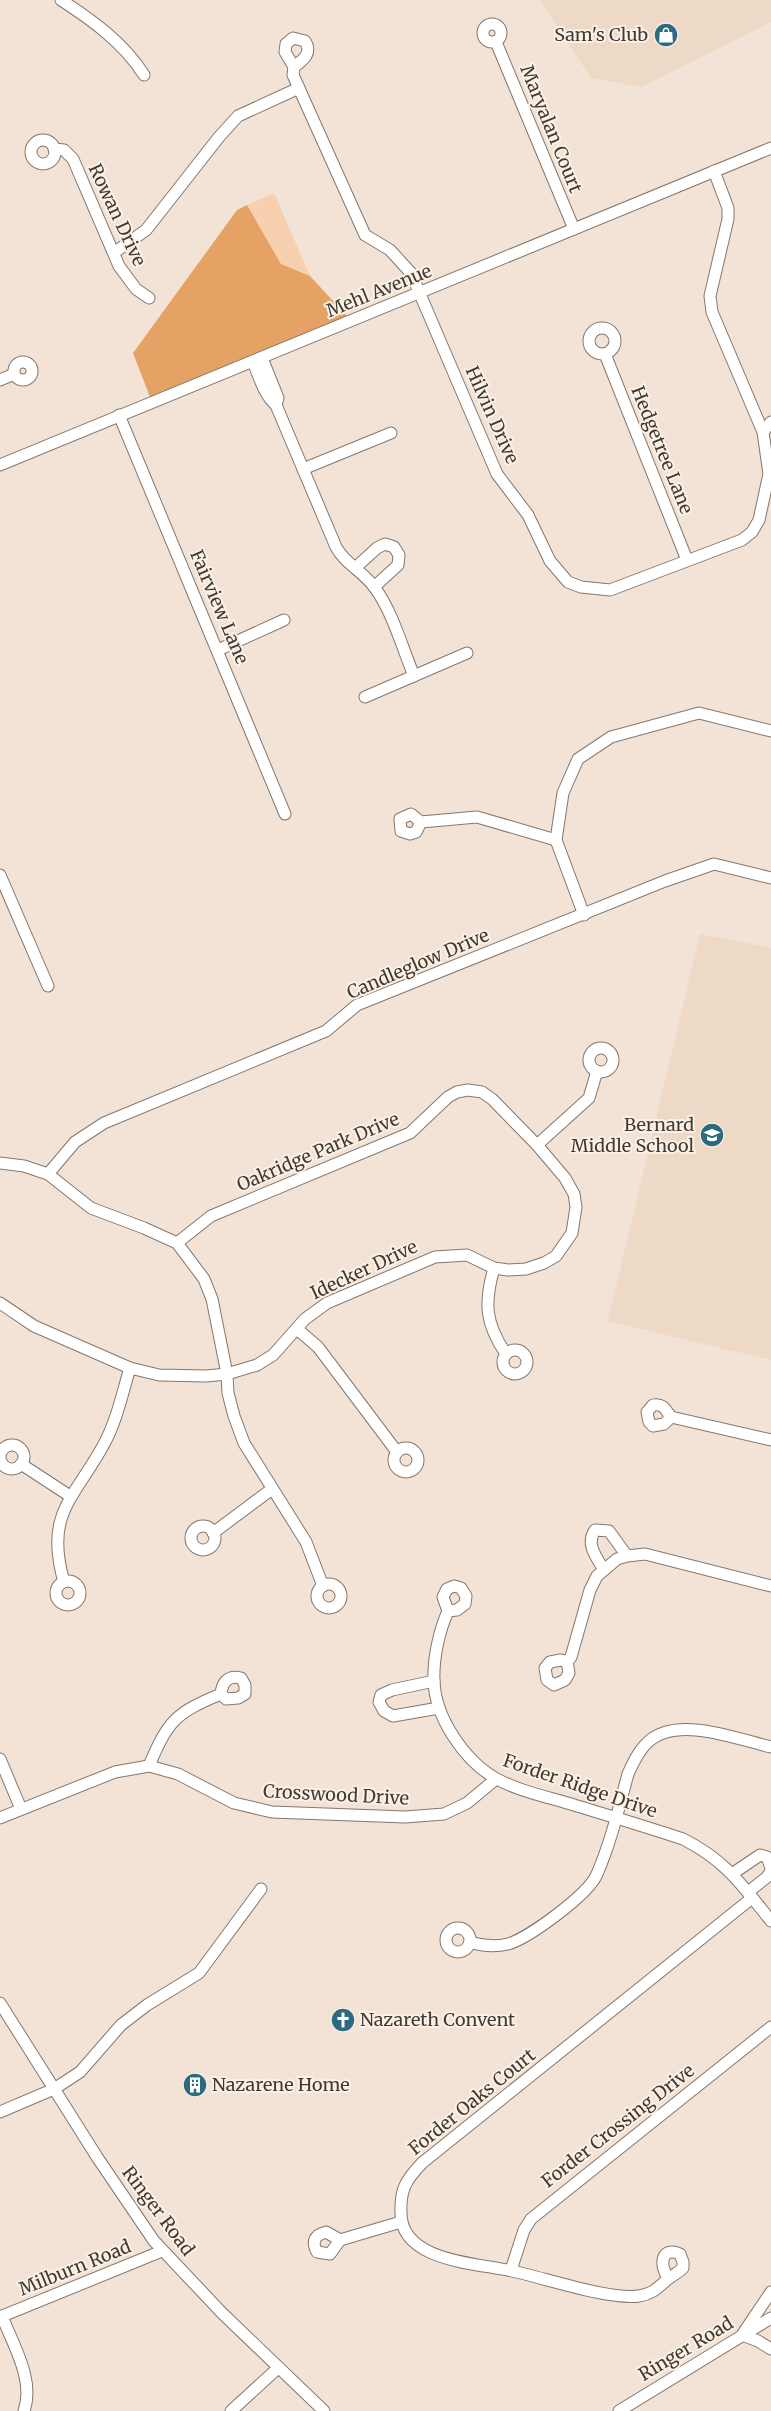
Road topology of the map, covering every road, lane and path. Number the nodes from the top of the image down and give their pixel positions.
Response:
1 (61, 0) edge
2 (496, 42) dead end
3 (294, 67) dead end
4 (144, 75) dead end
5 (299, 88) junction
6 (771, 148) edge
7 (54, 149) dead end
8 (714, 171) junction
9 (574, 230) junction
10 (114, 252) junction
11 (421, 294) junction
12 (149, 298) dead end
13 (605, 354) dead end
14 (258, 360) junction
15 (14, 374) dead end
16 (0, 380) edge
17 (120, 415) junction
18 (771, 422) edge
19 (763, 432) junction
20 (391, 433) dead end
21 (0, 465) edge
22 (303, 469) junction
23 (687, 560) junction
24 (355, 568) junction
25 (374, 587) junction
26 (284, 620) dead end
27 (218, 650) junction
28 (467, 653) dead end
29 (414, 676) junction
30 (365, 697) dead end
31 (771, 731) edge
32 (285, 814) dead end
33 (421, 822) dead end
34 (556, 840) junction
35 (0, 875) edge
36 (771, 878) edge
37 (584, 915) junction
38 (48, 986) dead end
39 (597, 1071) dead end
40 (537, 1145) junction
41 (0, 1163) edge
42 (48, 1174) junction
43 (177, 1243) junction
44 (494, 1268) junction
45 (0, 1303) edge
46 (296, 1329) junction
47 (506, 1354) dead end
48 (130, 1368) junction
49 (227, 1374) junction
50 (671, 1417) dead end
51 (771, 1440) edge
52 (397, 1452) dead end
53 (21, 1464) dead end
54 (272, 1489) junction
55 (70, 1496) junction
56 (213, 1533) dead end
57 (627, 1556) junction
58 (604, 1570) junction
59 (64, 1582) dead end
60 (323, 1586) dead end
61 (771, 1586) edge
62 (448, 1611) dead end
63 (567, 1662) dead end
64 (434, 1681) junction
65 (220, 1694) dead end
66 (439, 1708) junction
67 (771, 1747) edge
68 (0, 1759) edge
69 (149, 1766) junction
70 (496, 1778) junction
71 (21, 1809) junction
72 (616, 1817) junction
73 (0, 1818) edge
74 (771, 1870) edge
75 (732, 1874) junction
76 (261, 1889) dead end
77 (750, 1895) junction
78 (771, 1921) edge
79 (470, 1942) dead end
80 (0, 2003) edge
81 (771, 2027) edge
82 (54, 2089) junction
83 (0, 2112) edge
84 (401, 2222) junction
85 (340, 2240) dead end
86 (162, 2251) junction
87 (511, 2270) junction
88 (668, 2278) dead end
89 (771, 2292) edge
90 (1, 2317) edge
91 (771, 2318) edge
92 (742, 2336) junction
93 (771, 2349) edge
94 (278, 2368) junction
95 (636, 2406) edge
96 (24, 2411) edge
97 (231, 2411) edge
98 (324, 2411) edge
99 (619, 2411) edge

1 - 4 street
2 - 9 street, Maryalan Court
3 - 5 street, Hilvin Drive
5 - 10 street
5 - 11 street, Hilvin Drive
6 - 8 street, Mehl Avenue
7 - 10 street, Rowan Drive
8 - 9 street, Mehl Avenue
8 - 19 street
9 - 11 street, Mehl Avenue
10 - 12 street, Rowan Drive
11 - 14 street, Mehl Avenue
11 - 23 street, Hilvin Drive
13 - 23 street, Hedgetree Lane
14 - 17 street, Mehl Avenue
14 - 22 street
15 - 16 street
17 - 21 street, Mehl Avenue
17 - 27 street, Fairview Lane
18 - 19 street
19 - 23 street
20 - 22 street
22 - 24 street
24 - 25 street
24 - 25 street
25 - 29 street
26 - 27 street
27 - 32 street, Fairview Lane
28 - 29 street
29 - 30 street
31 - 34 street
33 - 34 street
34 - 37 street
35 - 38 street
36 - 37 street, Candleglow Drive
37 - 42 street, Candleglow Drive
39 - 40 street
40 - 43 street, Oakridge Park Drive
40 - 44 street, Idecker Drive
41 - 42 street
42 - 43 street
43 - 49 street
44 - 46 street, Idecker Drive
44 - 47 street
45 - 48 street, Idecker Drive
46 - 49 street, Idecker Drive
46 - 52 street
48 - 49 street, Idecker Drive
48 - 55 street
49 - 54 street
50 - 51 street
53 - 55 street
54 - 56 street
54 - 60 street
55 - 59 street
57 - 58 street
57 - 58 street
57 - 61 street
58 - 63 street
62 - 64 street, Forder Ridge Drive
64 - 66 street, Forder Ridge Drive
64 - 66 street
65 - 69 street
66 - 70 street, Forder Ridge Drive
67 - 72 street
68 - 71 street
69 - 70 street, Crosswood Drive
69 - 71 street, Crosswood Drive
70 - 72 street, Forder Ridge Drive
71 - 73 street, Crosswood Drive
72 - 75 street, Forder Ridge Drive
72 - 79 street
74 - 75 street
74 - 77 street
75 - 77 street, Forder Ridge Drive
76 - 82 street
77 - 78 street, Forder Ridge Drive
77 - 84 street, Forder Oaks Court
80 - 82 street, Ringer Road
81 - 87 street, Forder Crossing Drive
82 - 83 street
82 - 86 street, Ringer Road
84 - 85 street
84 - 87 street
86 - 90 street, Milburn Road
86 - 94 street, Ringer Road
87 - 88 street
89 - 92 street
90 - 96 street
91 - 92 street, Ringer Road
92 - 93 street
92 - 95 street, Ringer Road
94 - 97 street
94 - 98 street, Ringer Road
95 - 99 street, Ringer Road

